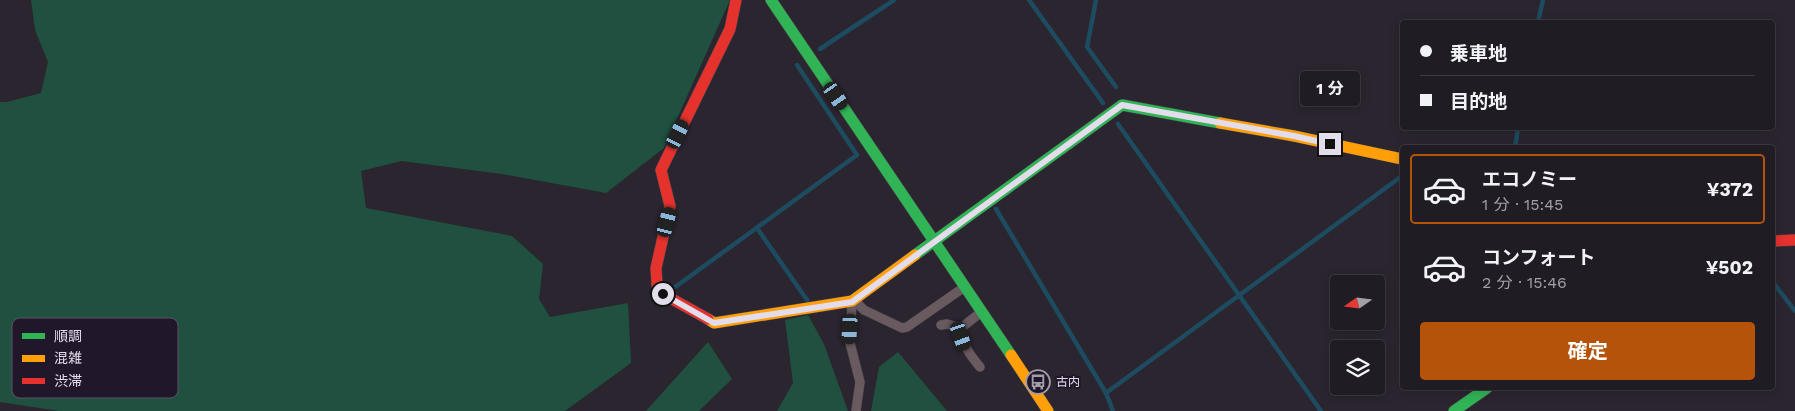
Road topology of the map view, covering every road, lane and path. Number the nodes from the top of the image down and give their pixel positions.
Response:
1 (736, 0) edge
2 (771, 0) edge
3 (1400, 159) edge
4 (934, 240) junction
5 (1795, 240) edge
6 (1775, 241) edge
7 (965, 286) junction
8 (853, 301) junction
9 (982, 312) junction
10 (941, 325) dead end
11 (961, 328) junction
12 (980, 367) dead end
13 (1484, 390) edge
14 (856, 411) edge
15 (1048, 411) edge
16 (1454, 411) edge

1 - 8 street
2 - 4 street
3 - 4 street
4 - 7 street
4 - 8 street
5 - 6 street
7 - 8 lane
7 - 9 street
8 - 14 lane
9 - 11 lane
9 - 15 street
10 - 11 lane
11 - 12 lane
13 - 16 street

